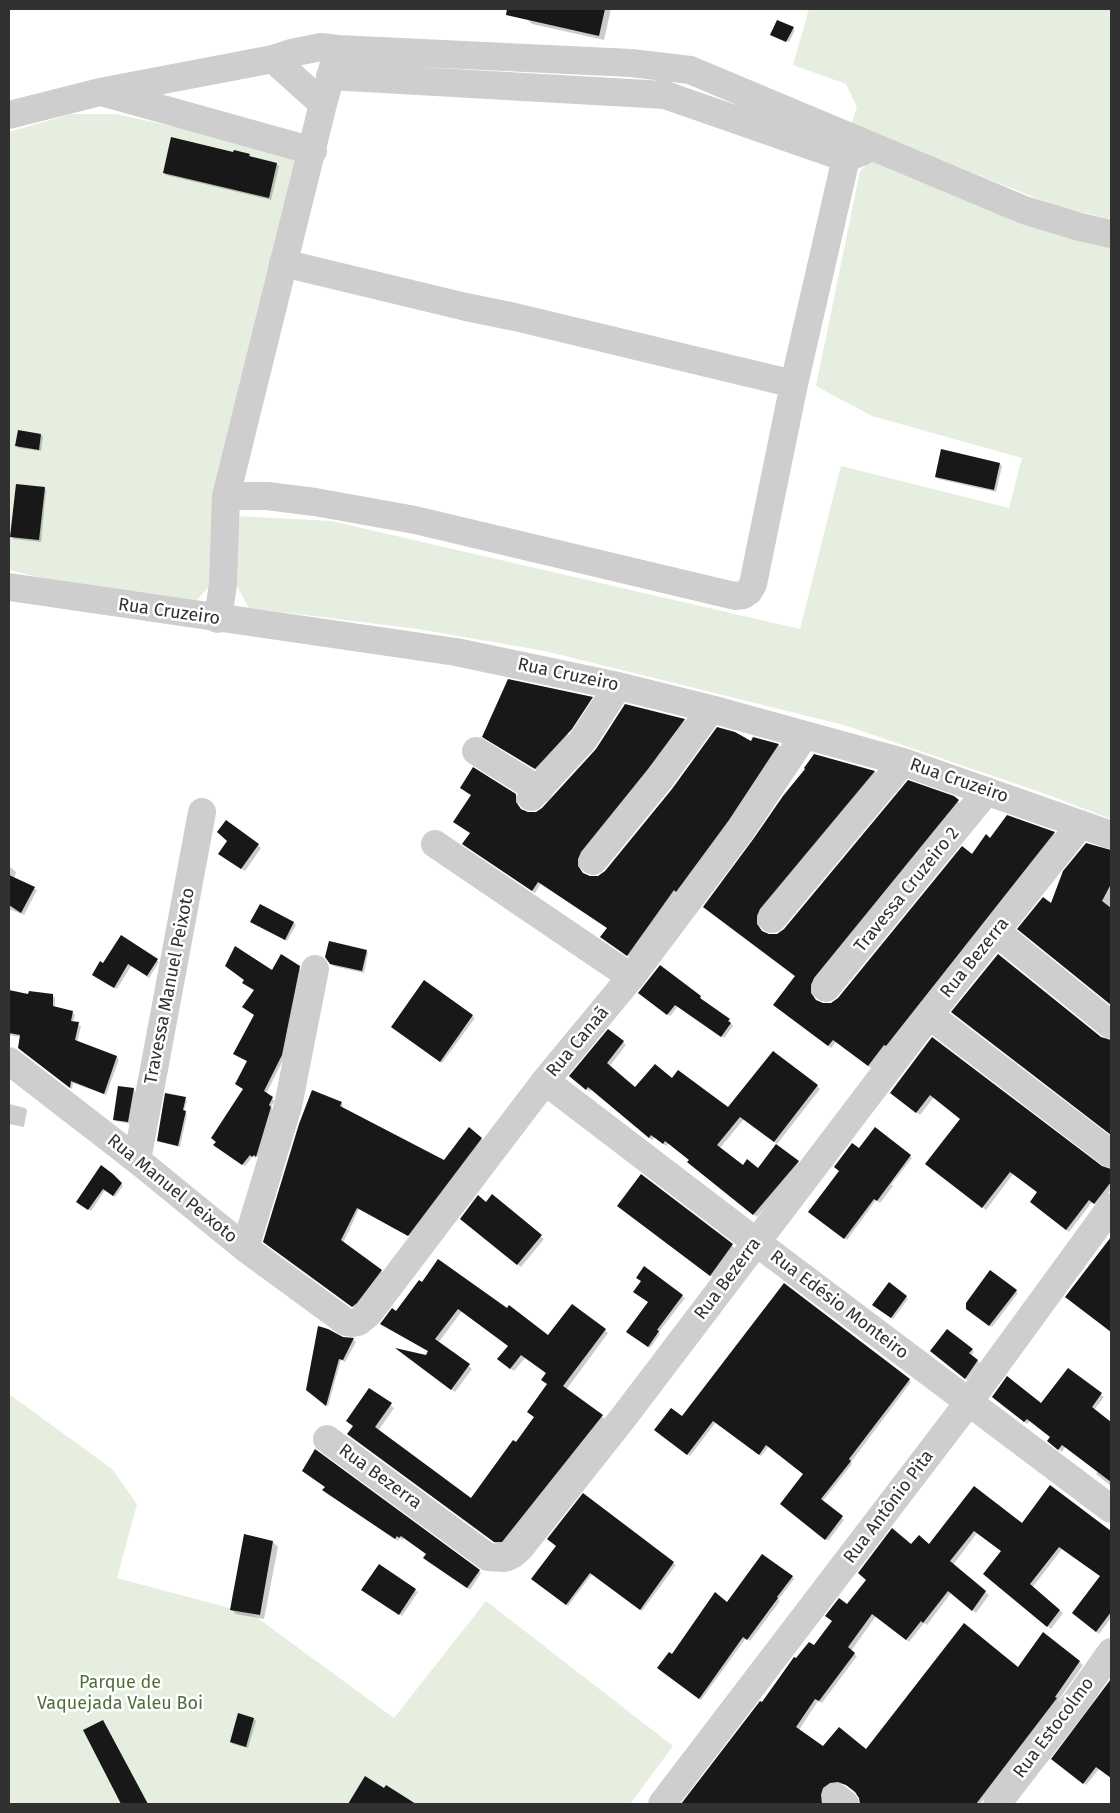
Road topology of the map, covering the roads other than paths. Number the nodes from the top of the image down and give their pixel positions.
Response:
1 (338, 49) junction
2 (273, 58) junction
3 (330, 76) junction
4 (100, 92) junction
5 (323, 104) junction
6 (9, 115) edge
7 (857, 148) junction
8 (313, 151) junction
9 (1111, 234) edge
10 (284, 263) junction
11 (794, 384) junction
12 (226, 496) junction
13 (10, 594) edge
14 (218, 619) junction
15 (618, 686) junction
16 (711, 709) junction
17 (804, 736) junction
18 (476, 752) dead end
19 (903, 762) junction
20 (987, 791) junction
21 (202, 812) dead end
22 (1081, 824) junction
23 (1111, 835) edge
24 (435, 844) dead end
25 (593, 861) dead end
26 (772, 920) dead end
27 (996, 932) junction
28 (315, 969) dead end
29 (631, 977) junction
30 (826, 988) dead end
31 (929, 1015) junction
32 (1111, 1025) edge
33 (9, 1061) edge
34 (545, 1081) junction
35 (1111, 1154) edge
36 (137, 1160) junction
37 (1111, 1207) edge
38 (756, 1242) junction
39 (246, 1248) junction
40 (336, 1314) joint
41 (968, 1403) junction
42 (327, 1439) dead end
43 (1111, 1509) edge
44 (1111, 1652) edge
45 (662, 1804) edge
46 (997, 1804) edge

1 - 2 street
1 - 3 street
1 - 7 street
2 - 4 street
2 - 5 street
3 - 5 street
3 - 7 street
4 - 6 street
4 - 8 street
5 - 8 street
7 - 9 street
7 - 11 street
8 - 10 street
10 - 11 street
10 - 12 street
11 - 12 street
12 - 14 street
13 - 14 street, Rua Cruzeiro
14 - 15 street, Rua Cruzeiro
15 - 16 street, Rua Cruzeiro
15 - 18 street
16 - 17 street, Rua Cruzeiro
16 - 25 street
17 - 19 street, Rua Cruzeiro
17 - 29 street, Rua Canaã
19 - 20 street, Rua Cruzeiro
19 - 26 street
20 - 22 street, Rua Cruzeiro
20 - 30 street, Travessa Cruzeiro 2
21 - 36 street, Travessa Manuel Peixoto
22 - 23 street, Rua Cruzeiro
22 - 27 street, Rua Bezerra
24 - 29 street
27 - 31 street, Rua Bezerra
27 - 32 street
28 - 39 street
29 - 34 street, Rua Canaã
31 - 35 street
31 - 38 street, Rua Bezerra
33 - 36 street, Rua Manuel Peixoto
34 - 38 street, Rua Edésio Monteiro
34 - 40 street, Rua Canaã
36 - 39 street, Rua Manuel Peixoto
37 - 41 street, Rua Antônio Pita
38 - 41 street, Rua Edésio Monteiro
38 - 42 street, Rua Bezerra
39 - 40 street, Rua Manuel Peixoto
41 - 43 street, Rua Edésio Monteiro
41 - 45 street, Rua Antônio Pita
44 - 46 street, Rua Estocolmo

